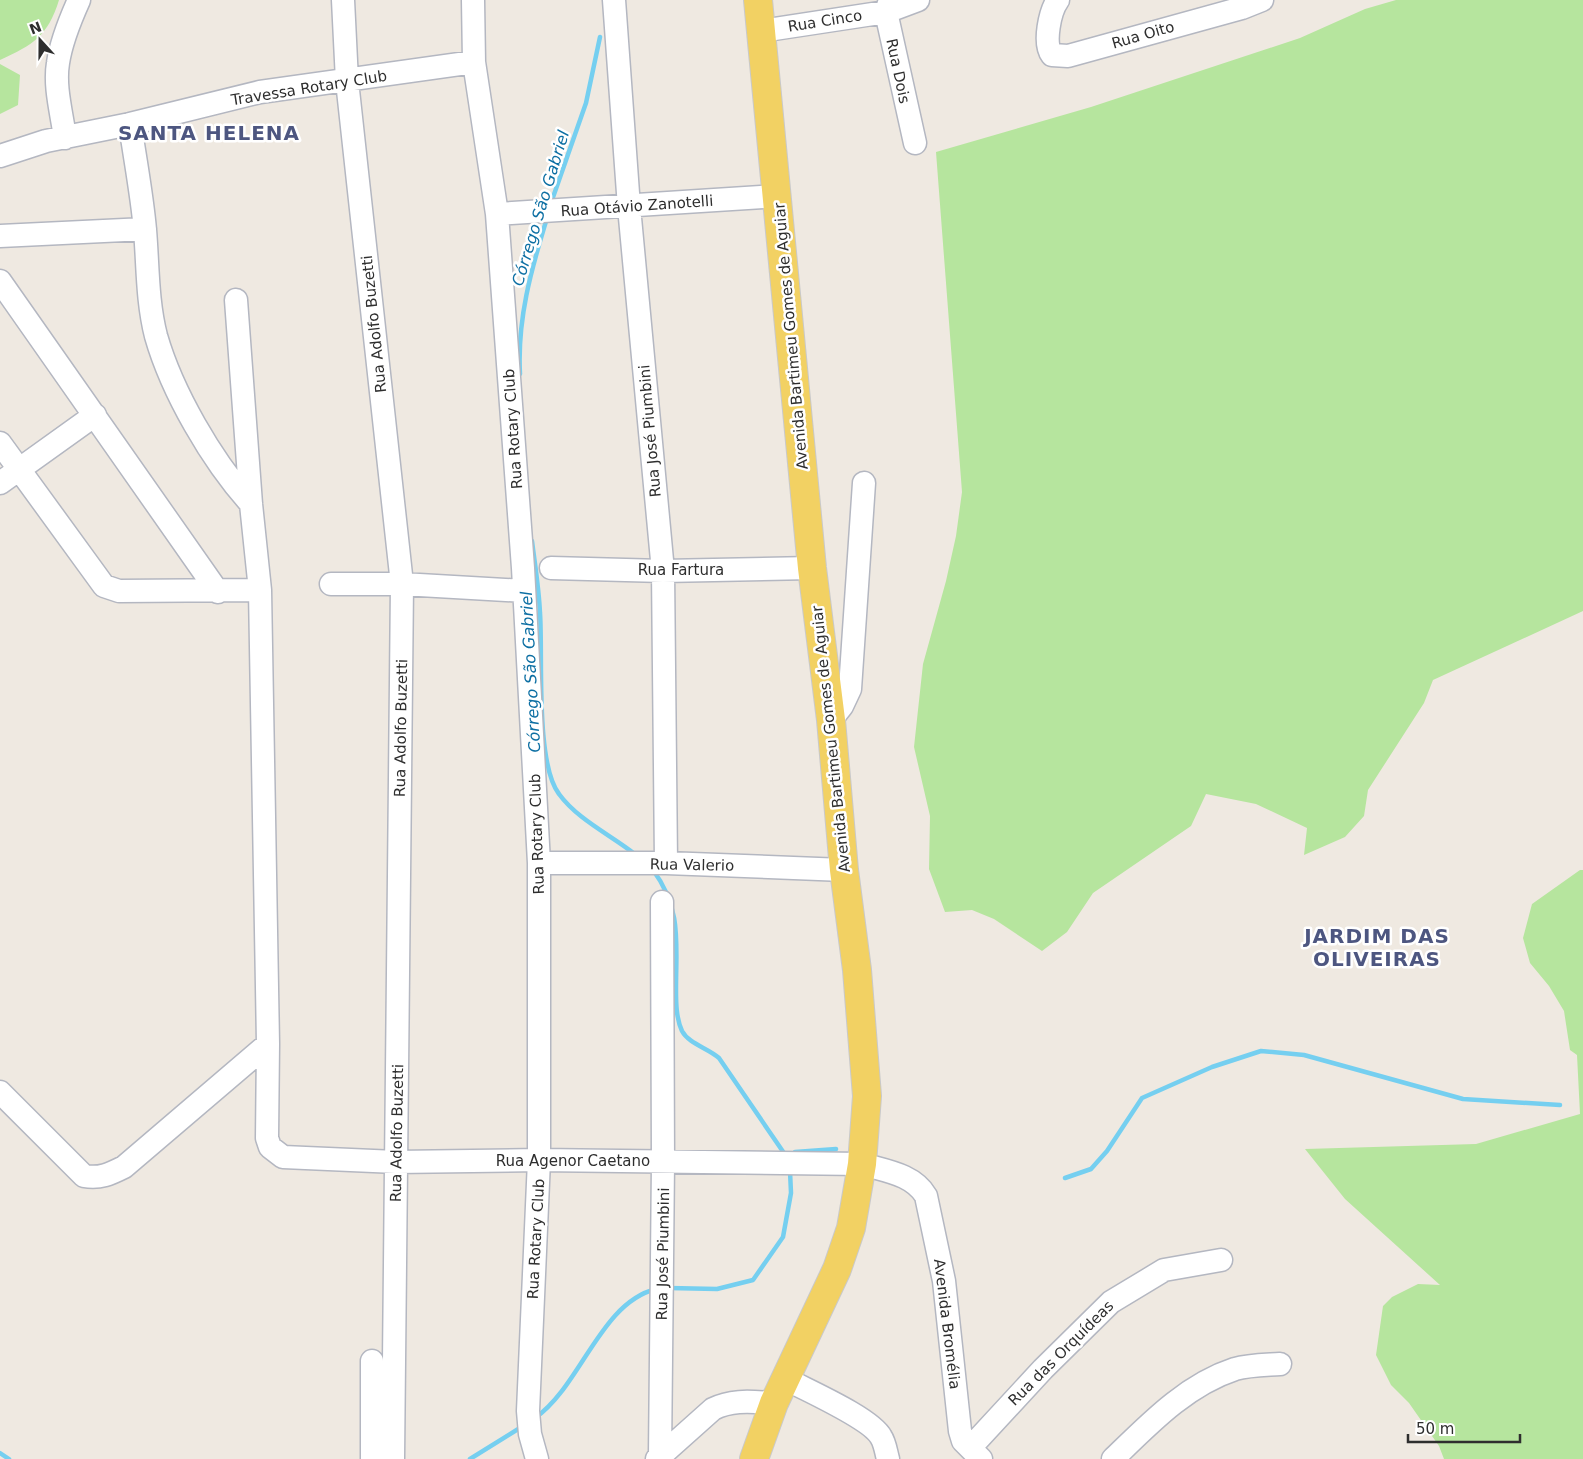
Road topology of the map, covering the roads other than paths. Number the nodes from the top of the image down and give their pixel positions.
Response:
1 (79, 0) edge
2 (343, 0) edge
3 (473, 0) edge
4 (758, 0) edge
5 (918, 0) edge
6 (1262, 0) edge
7 (888, 6) edge
8 (1050, 8) edge
9 (614, 10) edge
10 (761, 31) junction
11 (474, 62) junction
12 (347, 81) junction
13 (130, 124) junction
14 (65, 138) junction
15 (915, 143) dead end
16 (0, 156) edge
17 (778, 196) junction
18 (629, 207) junction
19 (497, 214) junction
20 (145, 229) junction
21 (0, 236) edge
22 (0, 282) edge
23 (236, 300) dead end
24 (95, 414) junction
25 (0, 443) edge
26 (19, 469) junction
27 (0, 483) edge
28 (864, 483) dead end
29 (250, 504) junction
30 (551, 568) dead end
31 (812, 568) junction
32 (663, 570) junction
33 (331, 584) dead end
34 (402, 584) junction
35 (260, 590) junction
36 (524, 590) junction
37 (218, 592) junction
38 (831, 720) junction
39 (539, 863) junction
40 (655, 863) junction
41 (844, 870) junction
42 (662, 902) dead end
43 (268, 1044) junction
44 (0, 1092) edge
45 (540, 1160) junction
46 (396, 1162) junction
47 (663, 1162) junction
48 (862, 1164) junction
49 (1221, 1260) dead end
50 (372, 1361) dead end
51 (1280, 1364) dead end
52 (780, 1391) junction
53 (976, 1454) edge
54 (658, 1458) edge
55 (372, 1459) edge
56 (394, 1459) edge
57 (537, 1459) edge
58 (754, 1459) edge
59 (888, 1459) edge
60 (1113, 1459) edge

1 - 14 street
2 - 12 street, Rua Adolfo Buzetti
3 - 11 street, Rua Rotary Club
4 - 10 main road, Avenida Bartimeu Gomes de Aguiar
5 - 7 street, Rua Cinco
6 - 8 street, Rua Oito
7 - 10 street, Rua Cinco
7 - 15 street, Rua Dois
9 - 18 street, Rua José Piumbini
10 - 17 main road, Avenida Bartimeu Gomes de Aguiar
11 - 12 street, Travessa Rotary Club
11 - 19 street, Rua Rotary Club
12 - 13 street, Travessa Rotary Club
12 - 34 street, Rua Adolfo Buzetti
13 - 14 street, Travessa Rotary Club
13 - 20 street
14 - 16 street, Travessa Rotary Club
17 - 18 street, Rua Otávio Zanotelli
17 - 31 main road, Avenida Bartimeu Gomes de Aguiar
18 - 19 street, Rua Otávio Zanotelli
18 - 32 street, Rua José Piumbini
19 - 36 street, Rua Rotary Club
20 - 21 street
20 - 29 street
22 - 24 street
23 - 29 street
24 - 26 street
24 - 37 street
25 - 26 street
26 - 27 street
26 - 37 street
28 - 38 street
29 - 35 street
30 - 32 street, Rua Fartura
31 - 32 street, Rua Fartura
31 - 38 main road, Avenida Bartimeu Gomes de Aguiar
32 - 40 street, Rua José Piumbini
33 - 34 street
34 - 36 street
34 - 46 street, Rua Adolfo Buzetti
35 - 37 street
35 - 43 street
36 - 39 street, Rua Rotary Club
38 - 41 main road, Avenida Bartimeu Gomes de Aguiar
39 - 40 street, Rua Valerio
39 - 45 street, Rua Rotary Club
40 - 41 street, Rua Valerio
41 - 48 main road, Avenida Bartimeu Gomes de Aguiar
42 - 47 street, Rua José Piumbini
43 - 44 street
43 - 46 street, Rua Agenor Caetano
45 - 46 street, Rua Agenor Caetano
45 - 47 street, Rua Agenor Caetano
45 - 57 street, Rua Rotary Club
46 - 56 street, Rua Adolfo Buzetti
47 - 48 street, Rua Agenor Caetano
47 - 54 street, Rua José Piumbini
48 - 52 main road, Avenida Bartimeu Gomes de Aguiar
48 - 53 street, Avenida Bromélia
49 - 53 street, Rua das Orquídeas
50 - 55 street
51 - 60 street
52 - 54 street
52 - 58 main road, Avenida Bartimeu Gomes de Aguiar
52 - 59 street

